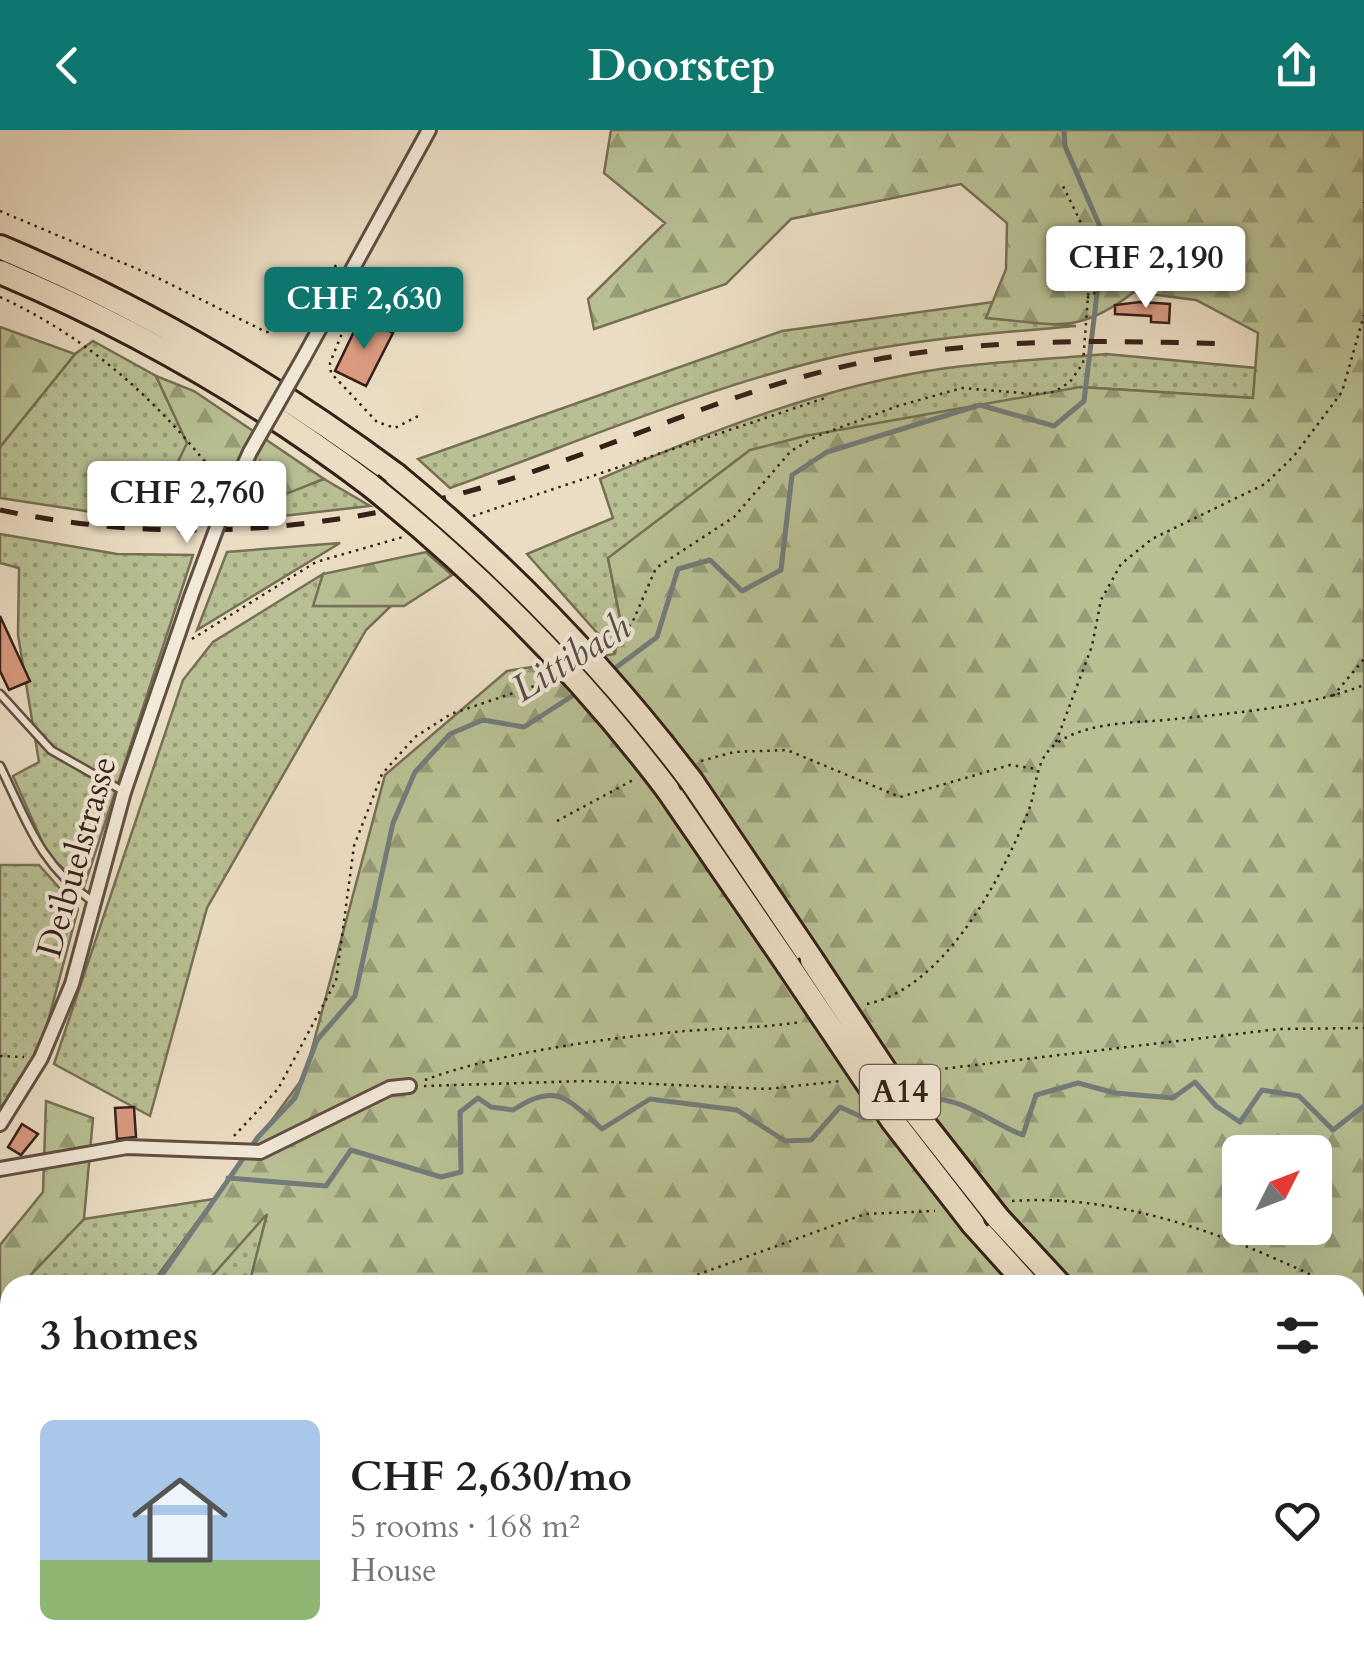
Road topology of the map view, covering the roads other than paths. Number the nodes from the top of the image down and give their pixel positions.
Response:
1 (429, 130) edge
2 (0, 246) edge
3 (0, 272) edge
4 (0, 694) edge
5 (0, 766) edge
6 (124, 792) junction
7 (93, 902) junction
8 (800, 963) junction
9 (409, 1086) road end
10 (0, 1124) edge
11 (0, 1169) edge
12 (1019, 1275) edge
13 (1051, 1275) edge

1 - 6 street, Deibuelstrasse, bridge
2 - 8 highway, A14, bridge
3 - 8 highway, A14, bridge
4 - 6 lane
5 - 7 lane
6 - 7 street, Deibuelstrasse
7 - 10 street, Deibuelstrasse
8 - 12 highway, A14, bridge
8 - 13 highway, A14, bridge
9 - 11 street

